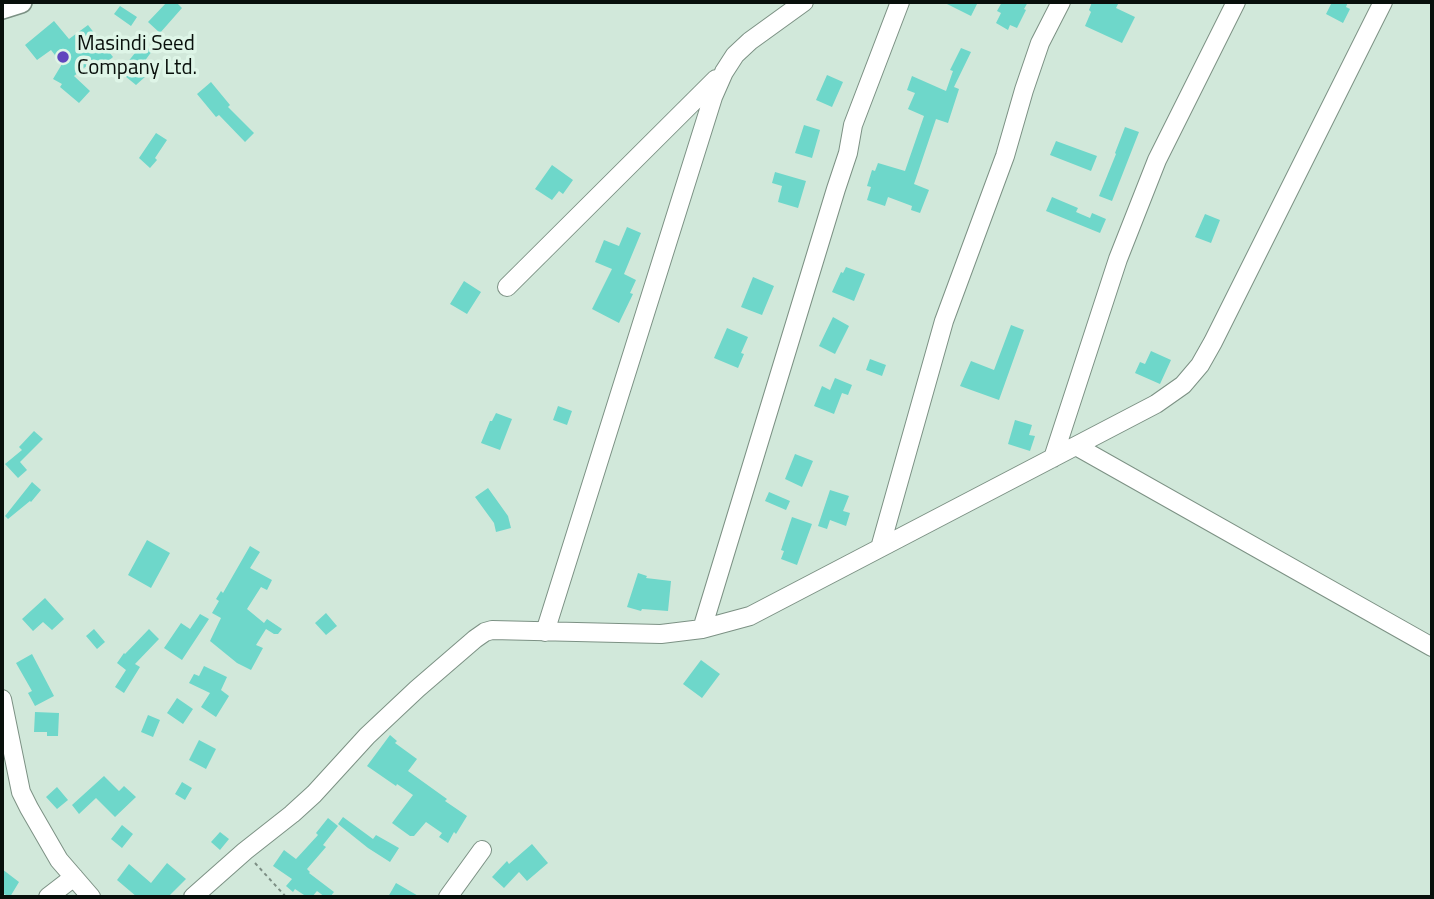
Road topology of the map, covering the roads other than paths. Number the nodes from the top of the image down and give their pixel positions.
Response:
1 (21, 2) edge
2 (804, 2) edge
3 (900, 2) edge
4 (1061, 2) edge
5 (1236, 2) edge
6 (1383, 2) edge
7 (2, 8) edge
8 (724, 72) junction
9 (507, 287) dead end
10 (1076, 446) junction
11 (1053, 458) junction
12 (880, 548) junction
13 (702, 629) junction
14 (545, 632) junction
15 (1432, 647) edge
16 (2, 699) edge
17 (482, 850) dead end
18 (74, 877) junction
19 (48, 897) edge
20 (91, 897) edge
21 (193, 897) edge
22 (448, 897) edge

1 - 7 main road
2 - 8 street
3 - 13 street
4 - 12 street
5 - 11 street
6 - 10 street
8 - 9 street
8 - 14 street
10 - 11 street
10 - 15 street
11 - 12 street
12 - 13 street
13 - 14 street
14 - 21 street
16 - 18 street
17 - 22 street
18 - 19 street
18 - 20 street

